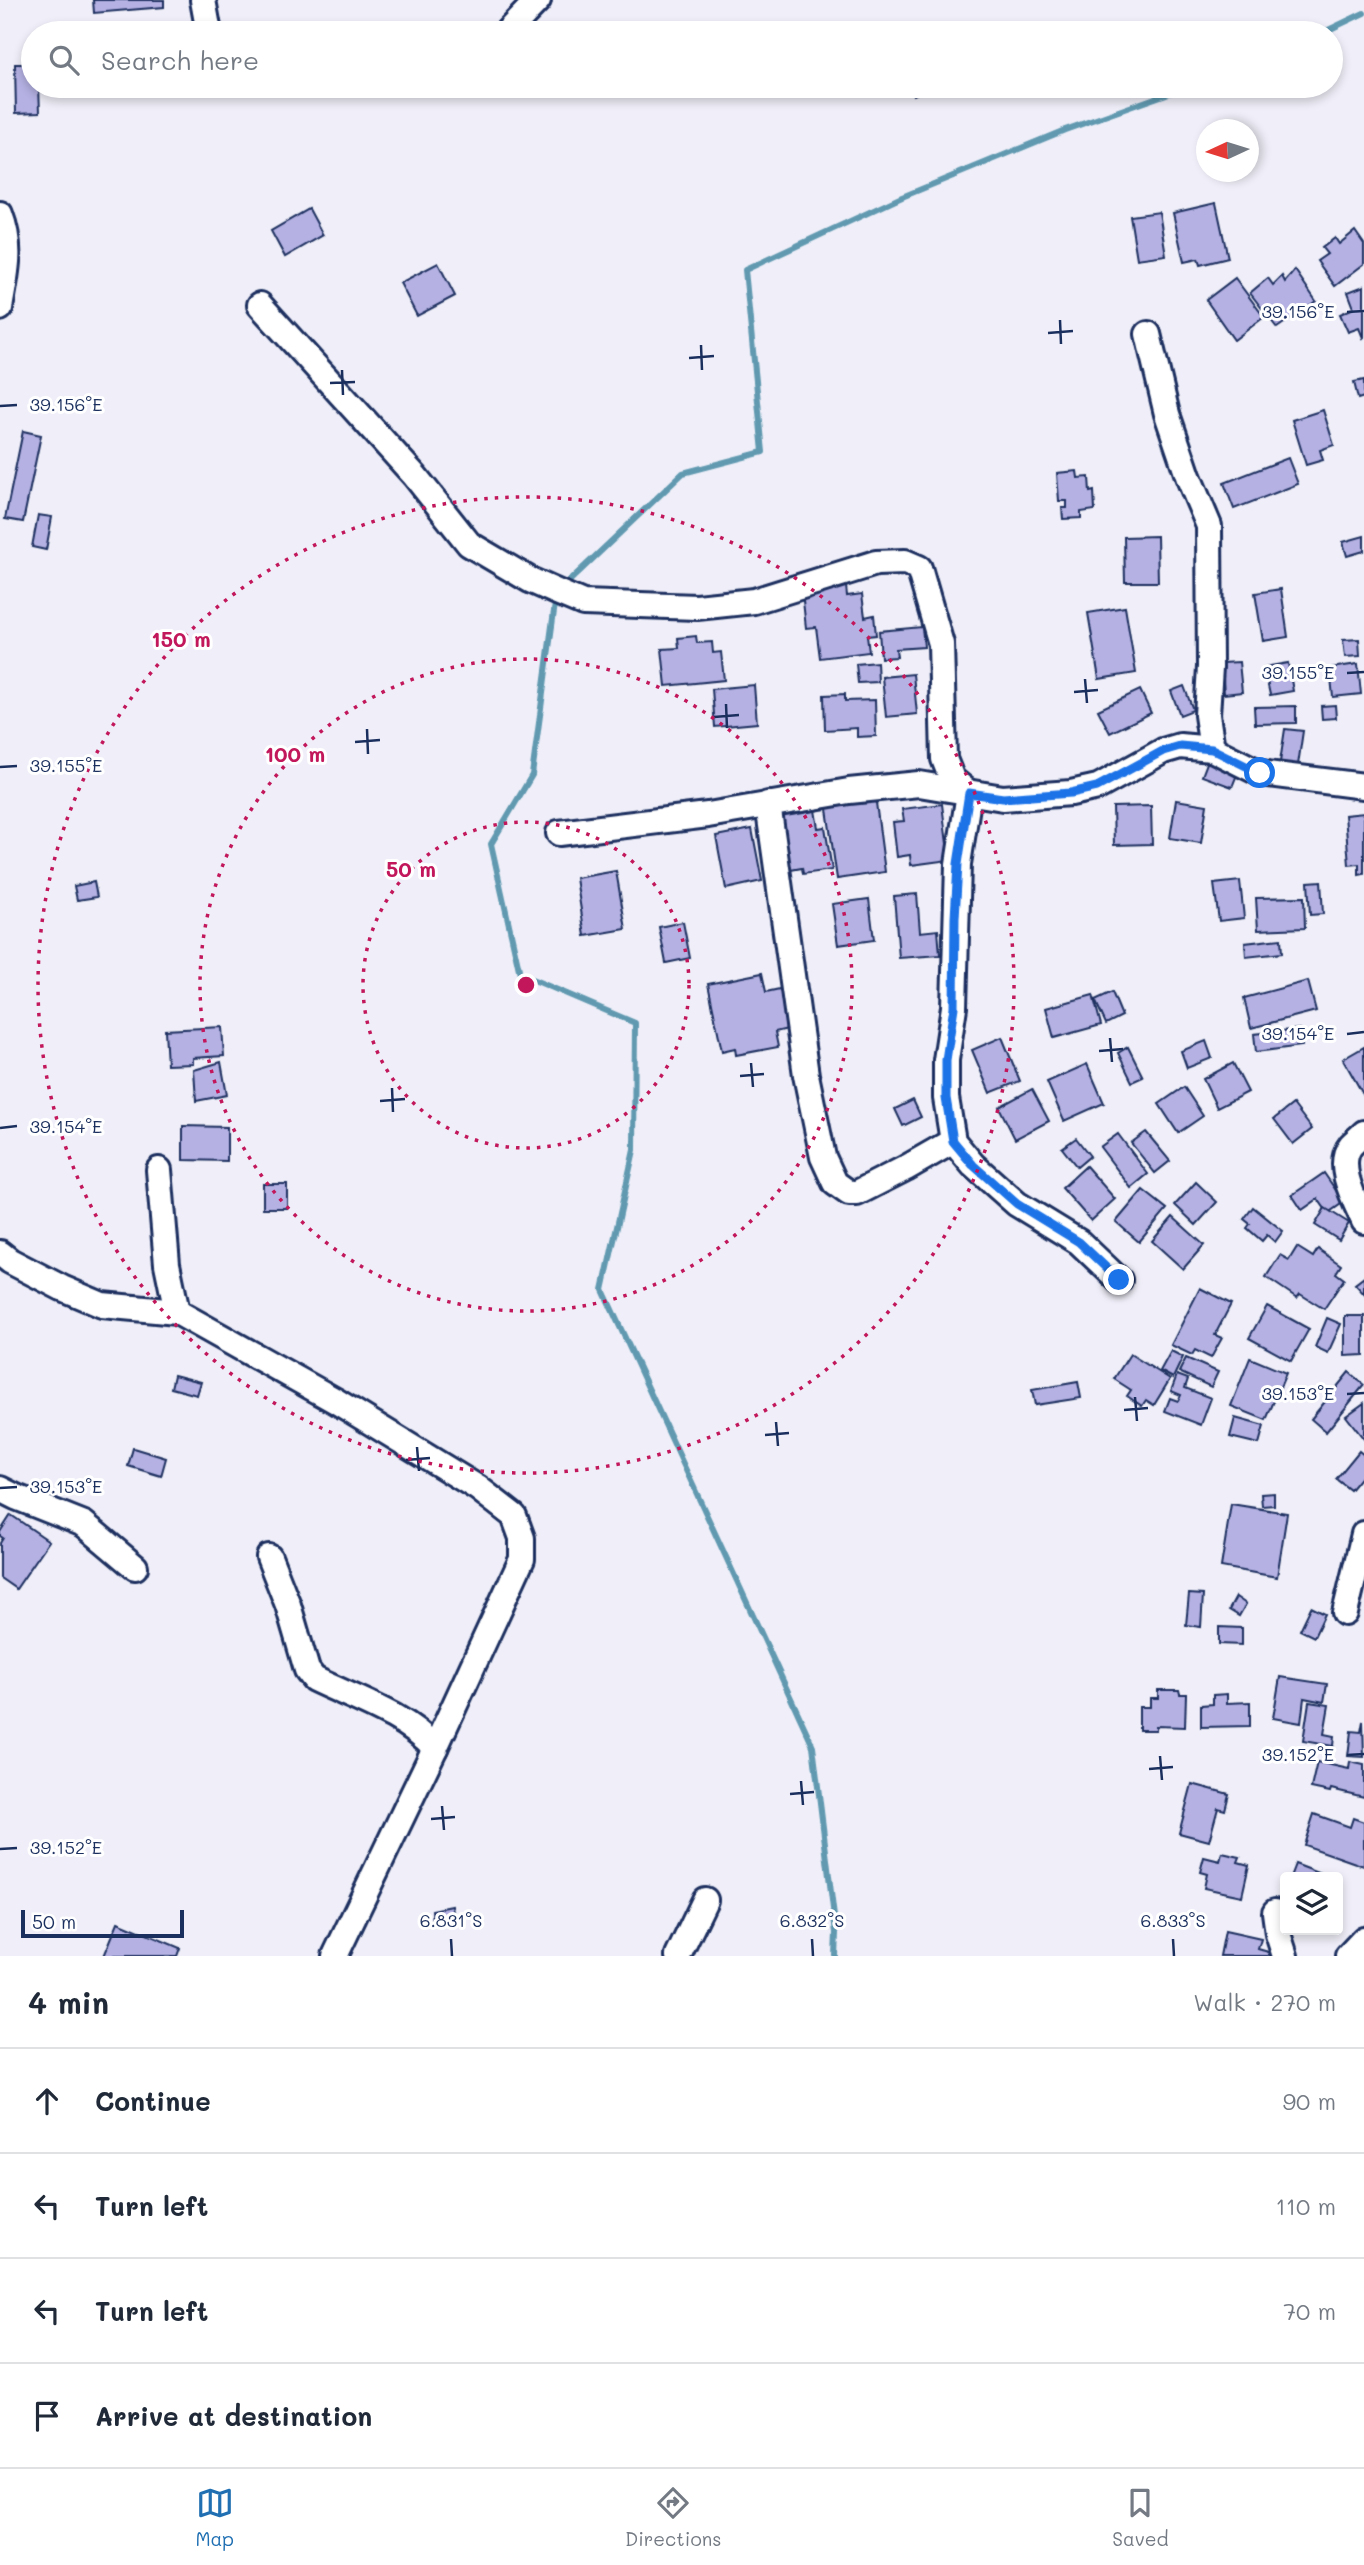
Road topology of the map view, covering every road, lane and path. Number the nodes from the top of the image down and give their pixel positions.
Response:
1 (203, 0) edge
2 (538, 0) edge
3 (207, 21) edge
4 (518, 21) edge
5 (0, 214) edge
6 (260, 304) dead end
7 (0, 308) edge
8 (1148, 334) dead end
9 (1212, 749) junction
10 (1364, 786) edge
11 (969, 793) junction
12 (768, 804) junction
13 (559, 833) dead end
14 (1364, 1133) edge
15 (953, 1141) junction
16 (159, 1170) dead end
17 (1364, 1221) edge
18 (0, 1253) edge
19 (1119, 1280) dead end
20 (177, 1312) junction
21 (0, 1489) edge
22 (1364, 1534) edge
23 (269, 1557) dead end
24 (135, 1567) dead end
25 (1345, 1613) dead end
26 (435, 1748) junction
27 (705, 1900) dead end
28 (1275, 1912) dead end
29 (1364, 1940) edge
30 (335, 1956) edge
31 (678, 1956) edge
32 (1285, 1956) edge
33 (1348, 1956) edge

1 - 3 street
2 - 4 street
5 - 7 street
6 - 11 street
8 - 9 street
9 - 10 street
9 - 11 street
11 - 12 street
11 - 15 street
12 - 13 street
12 - 15 street
14 - 17 street
15 - 19 street
16 - 20 street
18 - 20 street
20 - 26 street
21 - 24 street
22 - 25 street
23 - 26 street
26 - 30 street
27 - 31 street
28 - 32 street
29 - 33 street

